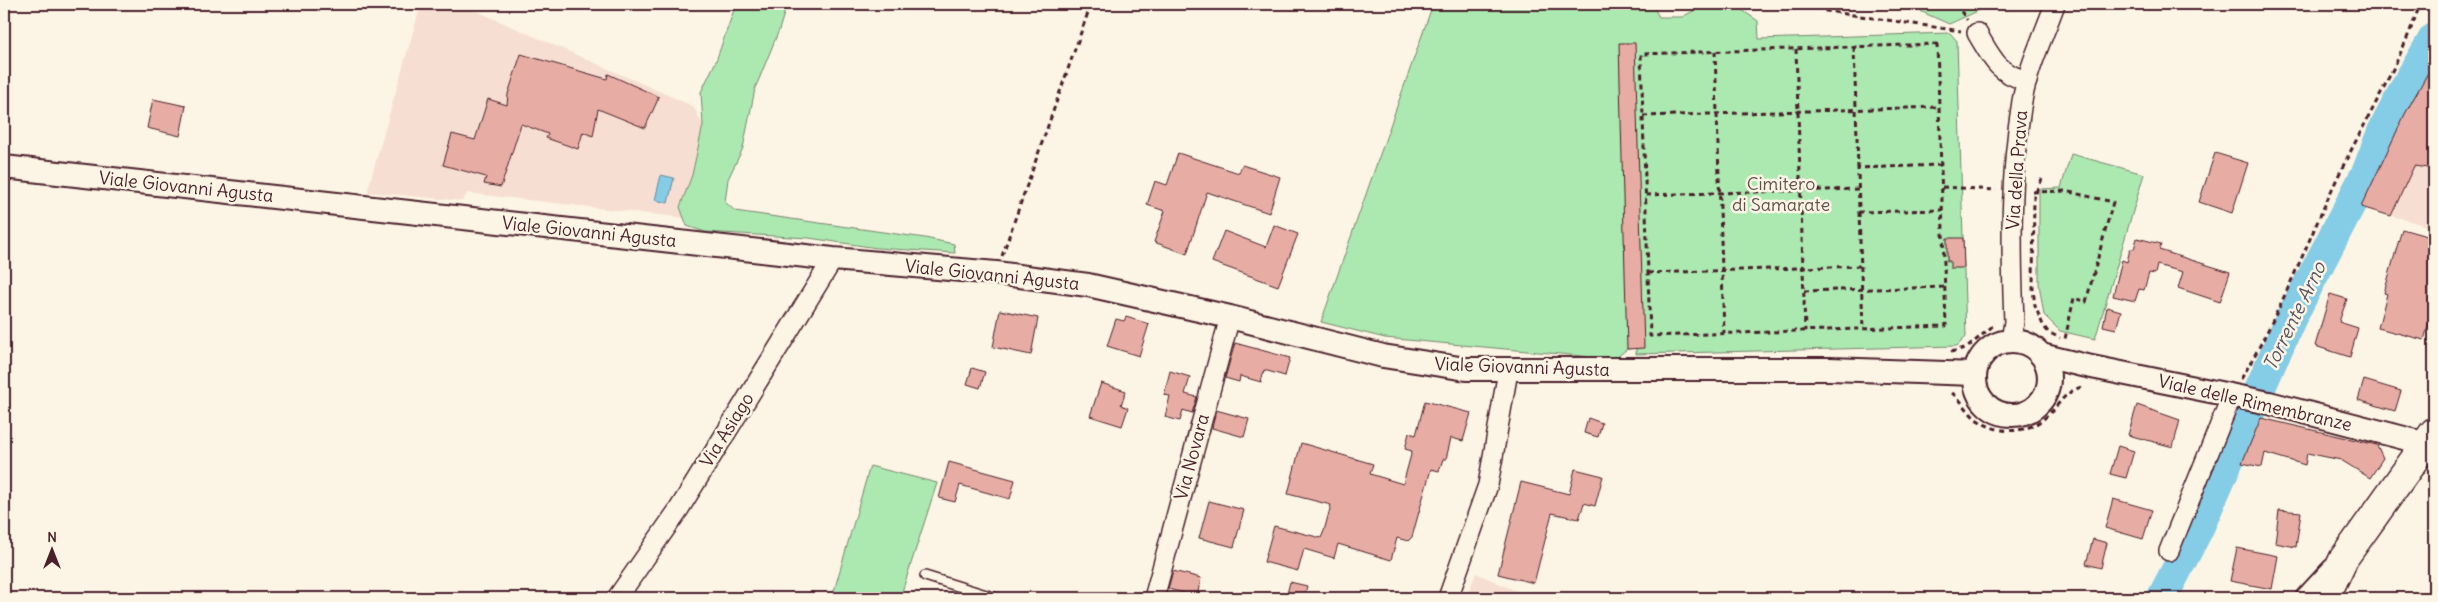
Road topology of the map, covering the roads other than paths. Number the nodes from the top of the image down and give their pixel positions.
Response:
1 (2055, 4) edge
2 (1977, 33) road end
3 (2027, 82) junction
4 (4, 167) edge
5 (833, 259) junction
6 (1230, 317) junction
7 (2011, 341) junction
8 (2042, 355) junction
9 (2089, 367) junction
10 (1508, 370) junction
11 (1975, 374) junction
12 (2048, 386) junction
13 (2238, 386) junction
14 (2433, 442) edge
15 (2169, 550) dead end
16 (2344, 558) junction
17 (925, 576) dead end
18 (617, 598) edge
19 (996, 598) edge
20 (1154, 598) edge
21 (1448, 598) edge
22 (2308, 598) edge
23 (2325, 598) edge

1 - 3 street, Via della Prava
2 - 3 street
3 - 7 street, Via della Prava
4 - 5 street, Viale Giovanni Agusta
5 - 6 street, Viale Giovanni Agusta
5 - 18 street, Via Asiago
6 - 10 street, Viale Giovanni Agusta
6 - 20 street, Via Novara
7 - 8 street
7 - 11 street
8 - 9 street, Viale delle Rimembranze
8 - 12 street
9 - 12 street
9 - 13 street, Viale delle Rimembranze
10 - 11 street, Viale Giovanni Agusta
10 - 21 street
11 - 12 street
13 - 14 street, Viale delle Rimembranze
13 - 15 street
14 - 16 main road
16 - 22 street
16 - 23 main road
17 - 19 lane

